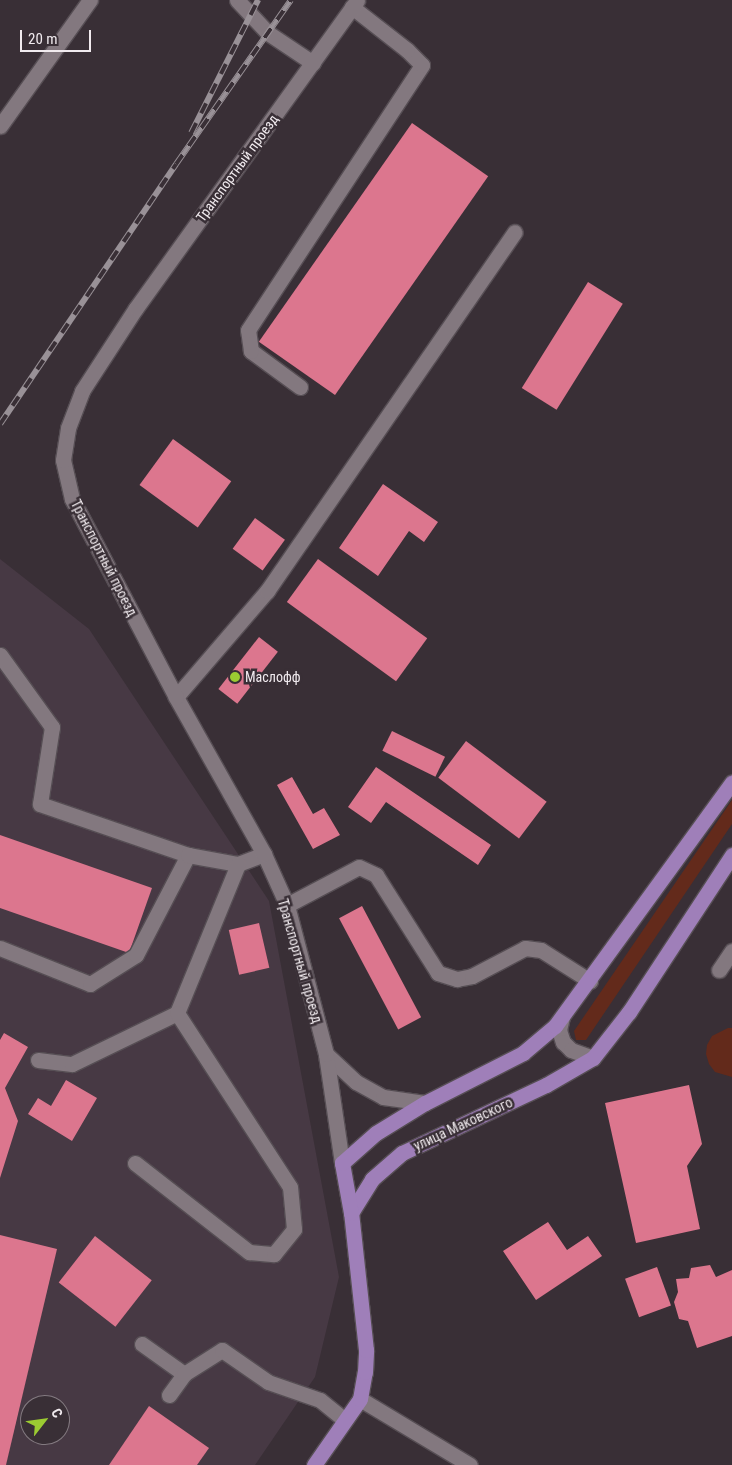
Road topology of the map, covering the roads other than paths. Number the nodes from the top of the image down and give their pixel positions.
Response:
1 (90, 0) edge
2 (237, 0) edge
3 (354, 4) edge
4 (313, 63) junction
5 (0, 126) edge
6 (515, 232) dead end
7 (300, 386) dead end
8 (0, 655) edge
9 (176, 697) junction
10 (732, 782) edge
11 (264, 854) junction
12 (188, 855) junction
13 (732, 855) edge
14 (238, 864) junction
15 (287, 905) junction
16 (0, 948) edge
17 (732, 950) edge
18 (719, 970) dead end
19 (590, 981) junction
20 (177, 1013) junction
21 (562, 1017) junction
22 (326, 1054) junction
23 (593, 1058) junction
24 (38, 1060) dead end
25 (425, 1102) junction
26 (342, 1163) junction
27 (135, 1164) dead end
28 (351, 1213) junction
29 (142, 1344) dead end
30 (184, 1374) junction
31 (169, 1396) dead end
32 (360, 1399) junction
33 (345, 1420) junction
34 (314, 1465) edge
35 (470, 1465) edge

1 - 5 street
2 - 4 street
3 - 4 street, Транспортный проезд
3 - 7 street
4 - 9 street, Транспортный проезд
6 - 9 street
8 - 12 street
9 - 11 street, Транспортный проезд
10 - 19 main road
11 - 14 street
11 - 15 street, Транспортный проезд
12 - 14 street
12 - 16 street
13 - 23 main road, улица Маковского
14 - 20 street
15 - 19 street
15 - 22 street, Транспортный проезд
17 - 18 street
19 - 21 main road
20 - 24 street
20 - 27 street
21 - 23 street
21 - 25 main road
22 - 25 street
22 - 26 street, Транспортный проезд
23 - 28 main road, улица Маковского
25 - 26 main road
26 - 28 main road
28 - 32 main road
29 - 30 street
30 - 31 street
30 - 33 street
32 - 33 main road
32 - 35 street
33 - 34 main road

